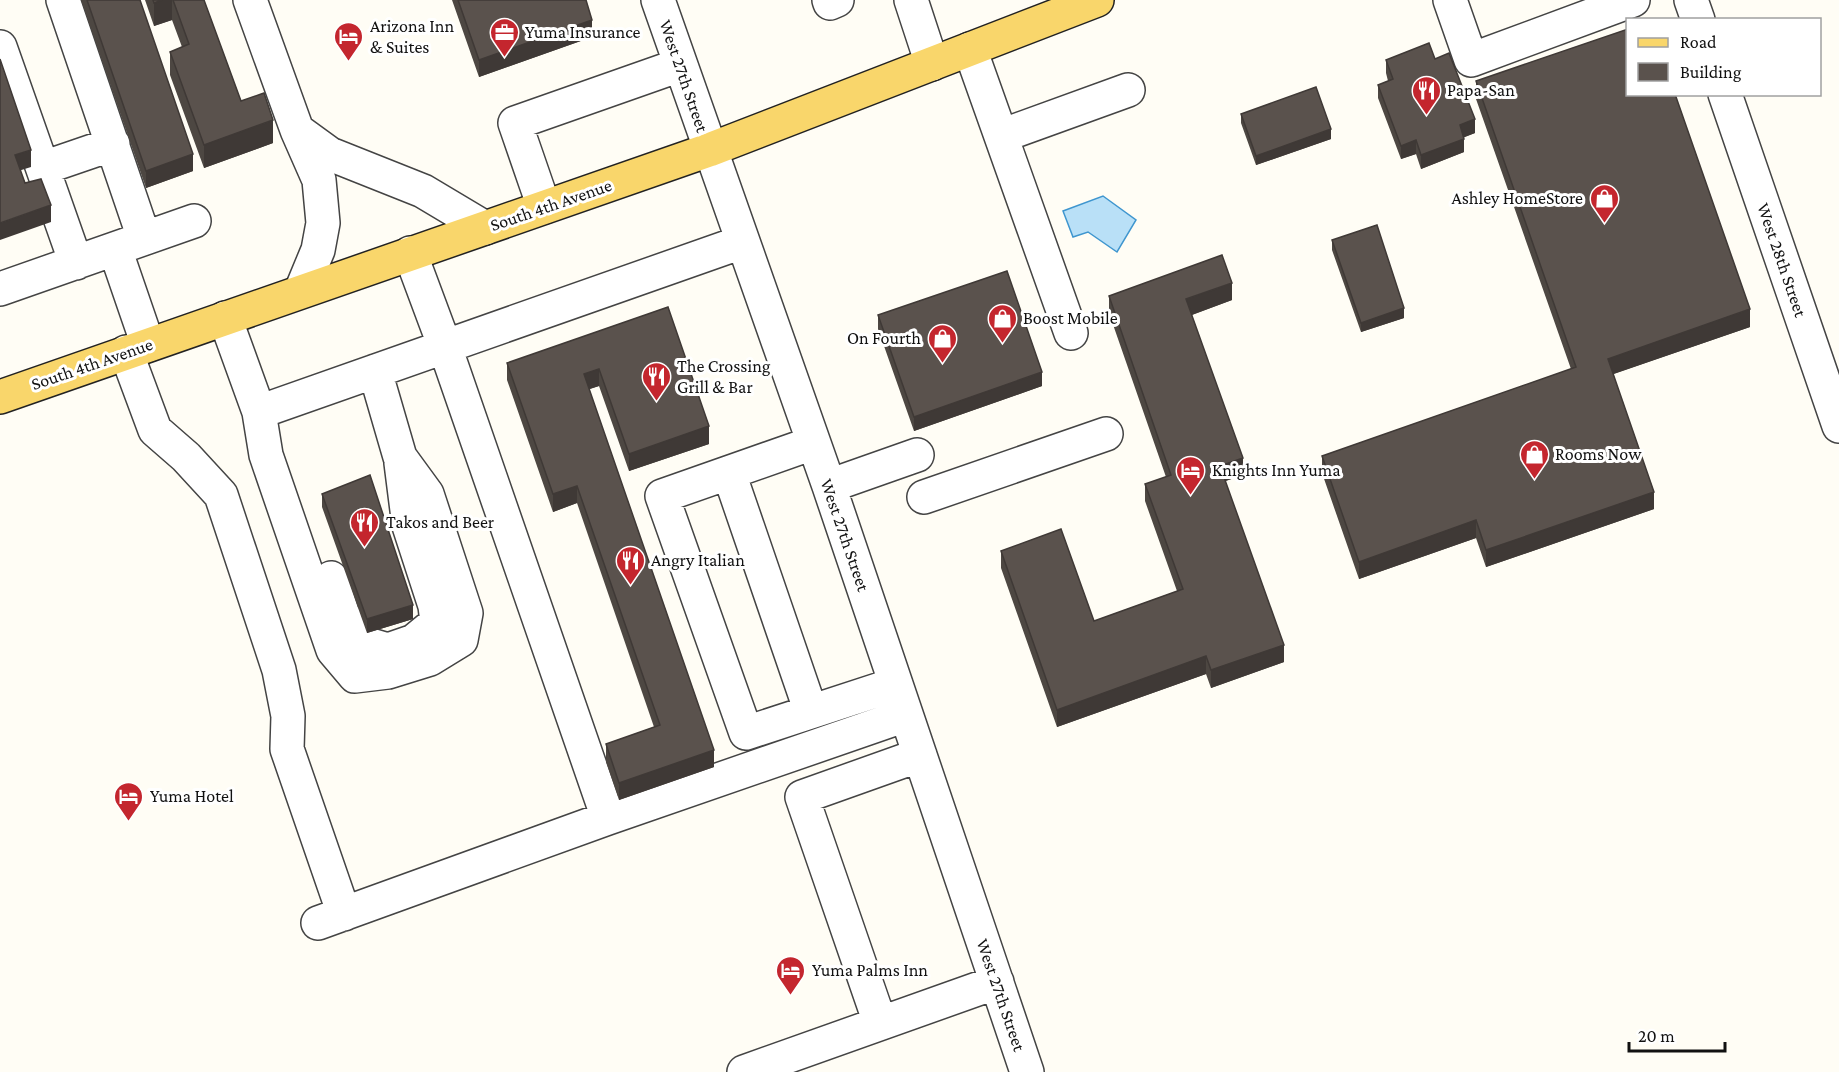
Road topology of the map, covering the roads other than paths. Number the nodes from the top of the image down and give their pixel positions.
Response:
1 (63, 0) edge
2 (250, 0) edge
3 (658, 0) edge
4 (829, 0) edge
5 (837, 0) edge
6 (911, 0) edge
7 (1097, 0) edge
8 (1450, 0) edge
9 (1632, 0) edge
10 (1691, 0) edge
11 (1697, 18) edge
12 (0, 47) edge
13 (970, 49) junction
14 (932, 64) junction
15 (680, 65) junction
16 (1128, 90) dead end
17 (1726, 96) edge
18 (297, 130) junction
19 (1001, 136) junction
20 (113, 144) junction
21 (710, 150) junction
22 (43, 168) junction
23 (544, 207) junction
24 (194, 221) dead end
25 (485, 228) junction
26 (742, 242) junction
27 (129, 244) junction
28 (410, 253) junction
29 (76, 263) junction
30 (0, 290) edge
31 (302, 291) junction
32 (225, 318) junction
33 (1071, 333) dead end
34 (445, 347) junction
35 (137, 349) junction
36 (375, 371) junction
37 (0, 397) edge
38 (261, 423) junction
39 (1839, 426) edge
40 (1106, 434) dead end
41 (813, 443) junction
42 (917, 454) dead end
43 (729, 473) junction
44 (829, 486) junction
45 (924, 496) dead end
46 (896, 684) junction
47 (811, 712) junction
48 (906, 715) junction
49 (920, 755) junction
50 (608, 818) junction
51 (997, 982) junction
52 (880, 1023) junction
53 (744, 1072) edge
54 (1027, 1072) edge

1 - 20 street
2 - 18 street
3 - 15 street, West 27th Street
4 - 5 street
6 - 14 street
7 - 13 main road, South 4th Avenue
8 - 9 street
10 - 11 street
12 - 22 street
13 - 14 main road, South 4th Avenue
13 - 19 street
14 - 21 main road, South 4th Avenue
15 - 21 street, West 27th Street
15 - 23 street
16 - 19 street
17 - 39 street, West 28th Street
18 - 25 street
18 - 31 street
19 - 33 street
20 - 22 street
20 - 27 street
21 - 23 main road, South 4th Avenue
21 - 26 street, West 27th Street
22 - 29 street
23 - 25 main road, South 4th Avenue
24 - 27 street
25 - 28 main road, South 4th Avenue
26 - 34 street
26 - 41 street, West 27th Street
27 - 29 street
27 - 35 street
28 - 31 main road, South 4th Avenue
28 - 34 street
29 - 30 street
31 - 32 main road, South 4th Avenue
32 - 35 main road, South 4th Avenue
32 - 38 street
34 - 36 street
34 - 50 street
35 - 37 main road, South 4th Avenue
35 - 50 street
36 - 38 street
36 - 38 street
40 - 45 street
41 - 43 street
41 - 44 street, West 27th Street
42 - 44 street
43 - 47 street
43 - 47 street
44 - 46 street, West 27th Street
46 - 47 street
46 - 48 street, West 27th Street
48 - 49 street, West 27th Street
48 - 50 street
49 - 51 street, West 27th Street
49 - 52 street
51 - 52 street
51 - 54 street, West 27th Street
52 - 53 street

